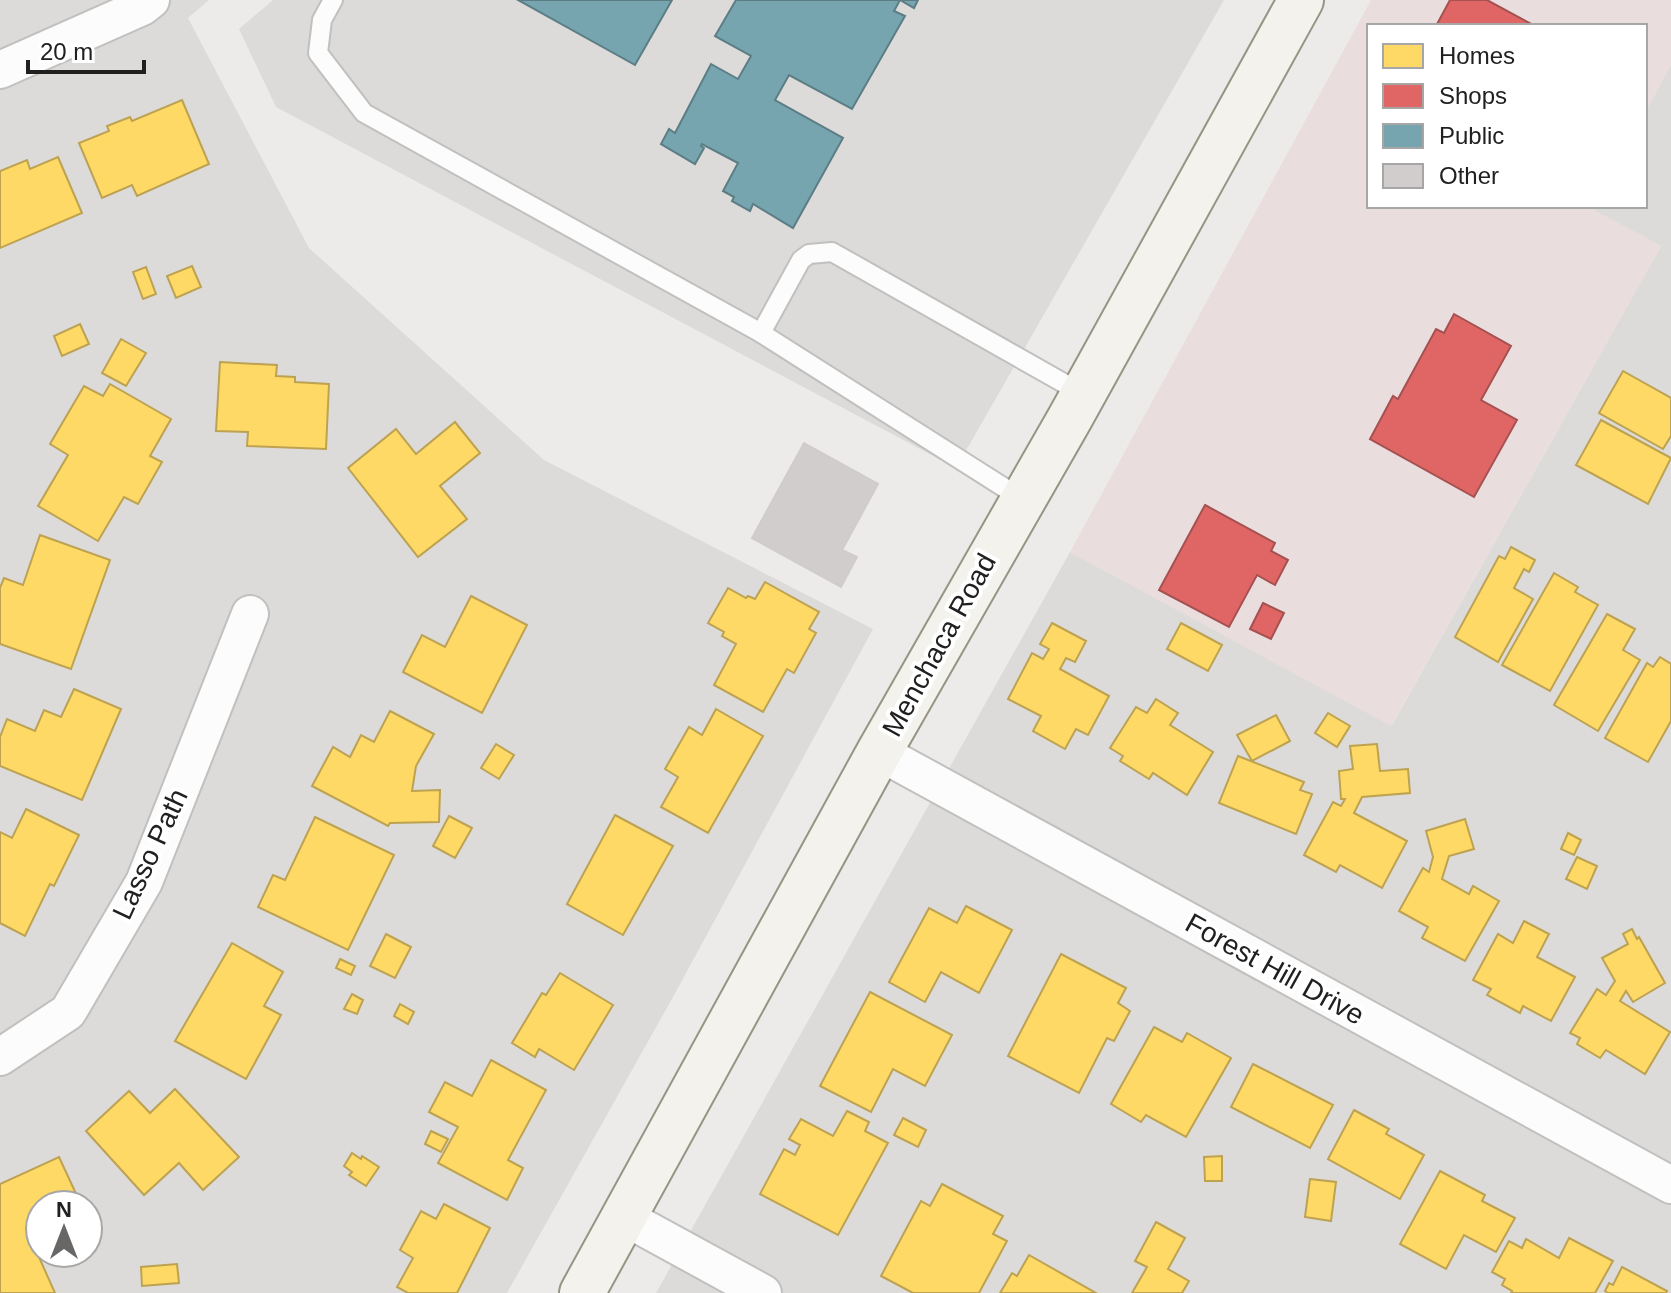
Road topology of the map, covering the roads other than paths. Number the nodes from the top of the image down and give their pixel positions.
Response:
1 (151, 0) edge
2 (333, 0) edge
3 (1301, 0) edge
4 (0, 70) edge
5 (761, 333) junction
6 (1083, 394) junction
7 (1022, 499) junction
8 (250, 614) dead end
9 (879, 752) junction
10 (0, 1057) edge
11 (1671, 1185) edge
12 (624, 1217) junction
13 (582, 1293) edge
14 (763, 1293) edge

1 - 4 street
2 - 5 lane
3 - 6 main road, Menchaca Road
5 - 6 lane
5 - 7 lane
6 - 7 main road, Menchaca Road
7 - 9 main road, Menchaca Road
8 - 10 street, Lasso Path
9 - 11 street, Forest Hill Drive
9 - 12 main road, Menchaca Road
12 - 13 main road, Menchaca Road
12 - 14 street

